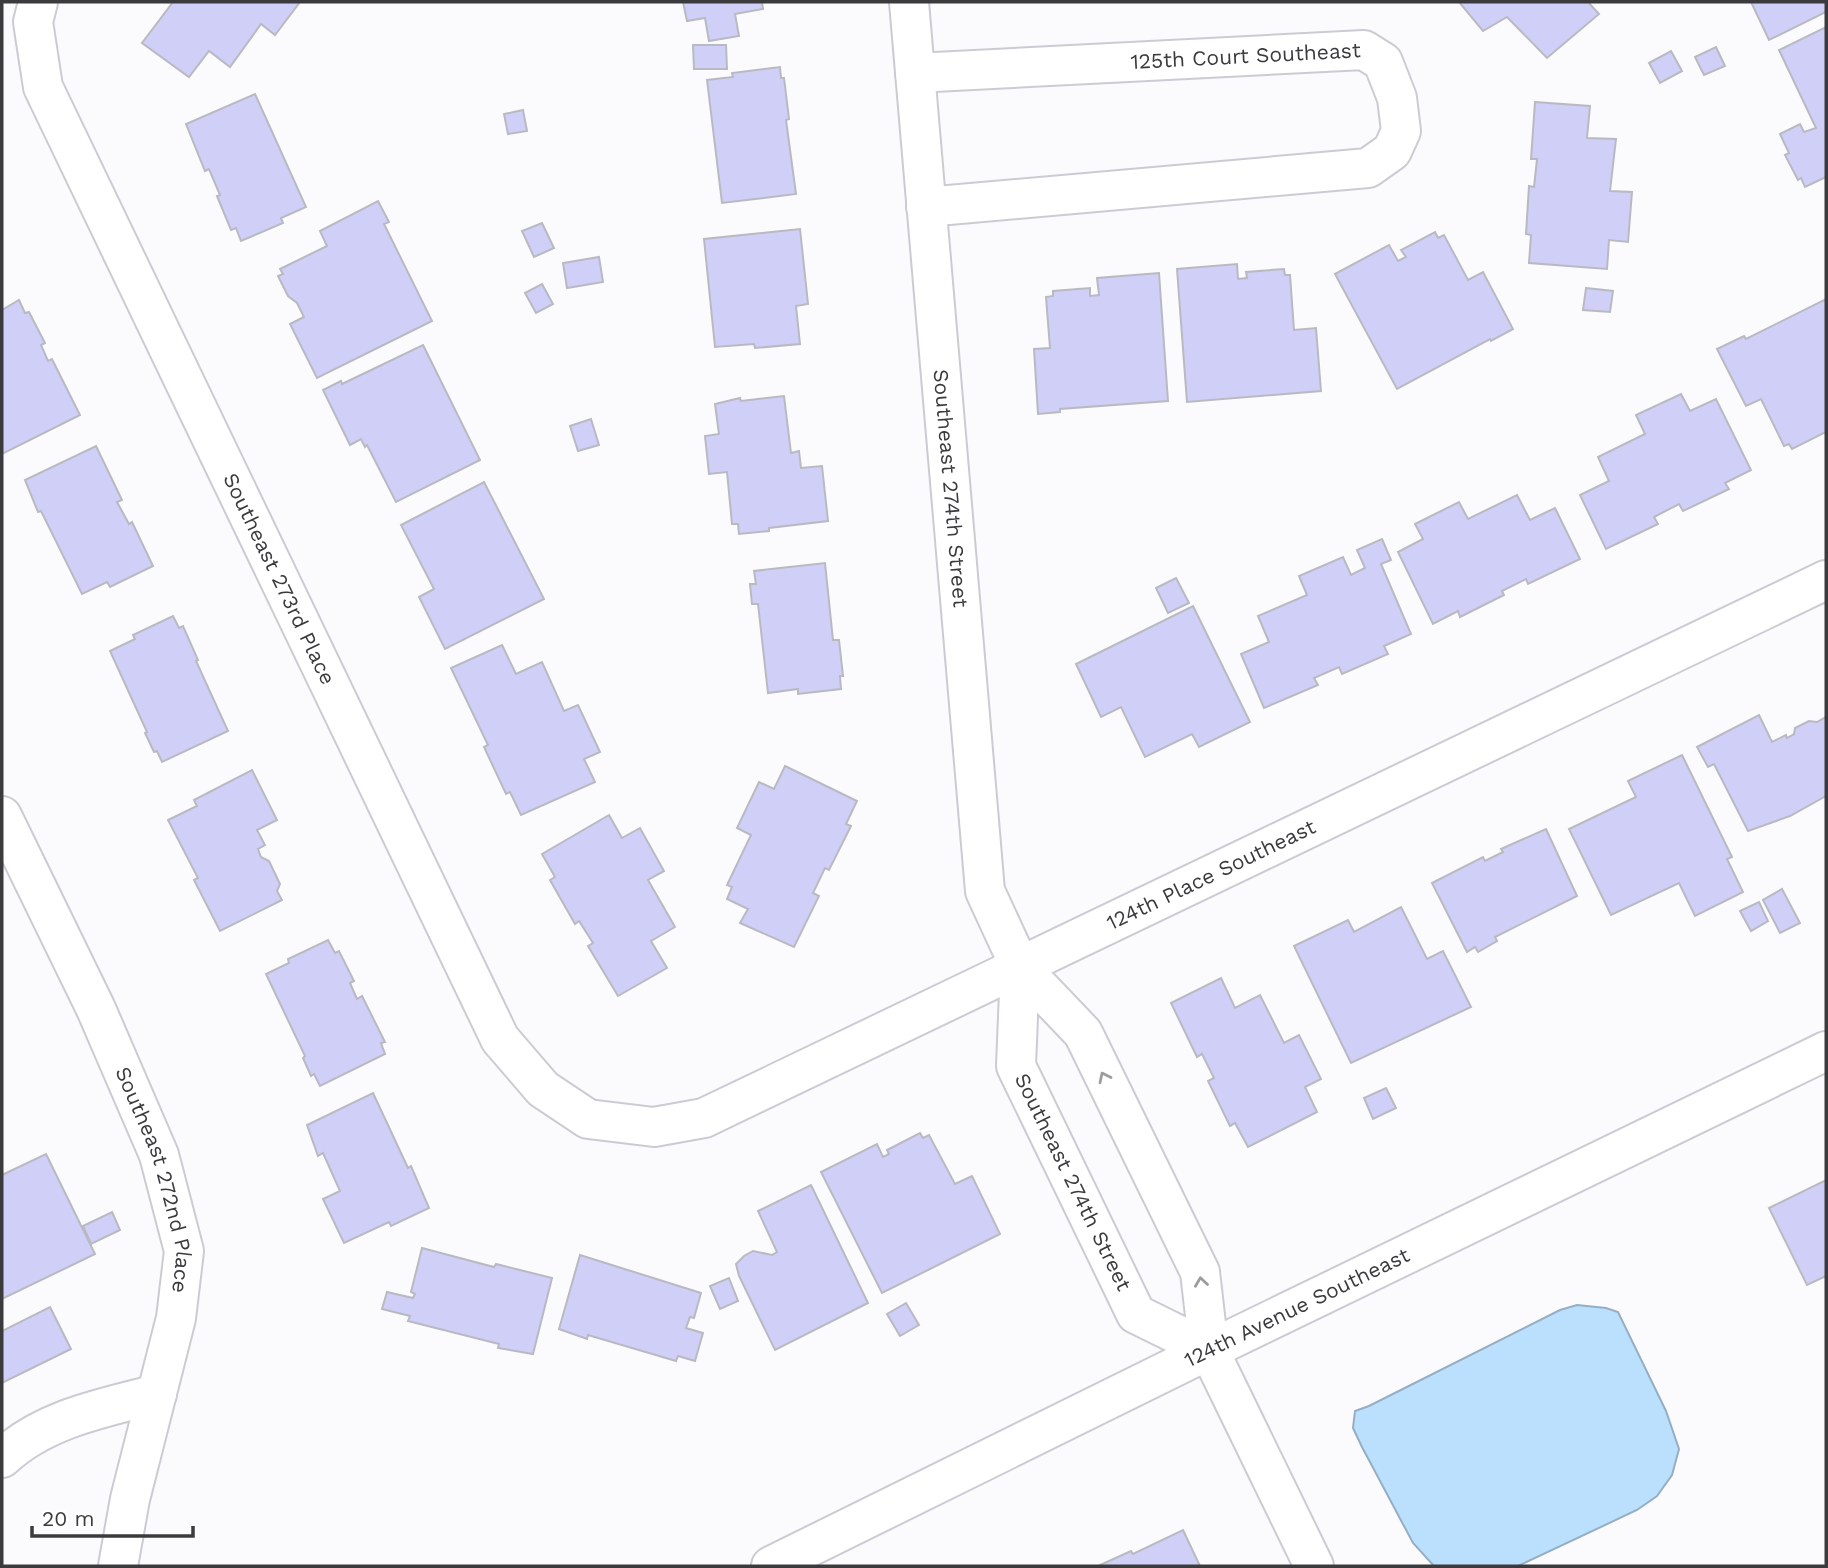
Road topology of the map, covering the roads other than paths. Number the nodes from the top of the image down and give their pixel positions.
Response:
1 (38, 2) edge
2 (909, 2) edge
3 (915, 73) junction
4 (926, 207) junction
5 (1826, 580) edge
6 (2, 816) edge
7 (1020, 967) junction
8 (1826, 1051) edge
9 (587, 1119) joint
10 (1209, 1350) junction
11 (157, 1394) junction
12 (2, 1458) edge
13 (118, 1566) edge
14 (771, 1566) edge
15 (1314, 1566) edge

1 - 9 street, Southeast 273rd Place
2 - 3 street, Southeast 274th Street
3 - 4 street, Southeast 274th Street
3 - 4 street, 125th Court Southeast
4 - 7 street, Southeast 274th Street
5 - 7 street, 124th Place Southeast
6 - 11 street, Southeast 272nd Place
7 - 9 street, 124th Place Southeast
10 -> 7 street, Southeast 274th Street
7 - 10 street, Southeast 274th Street
8 - 10 street, 124th Avenue Southeast
10 - 14 street, 124th Avenue Southeast
10 - 15 street, Southeast 274th Street
11 - 12 street
11 - 13 street, Southeast 272nd Place

